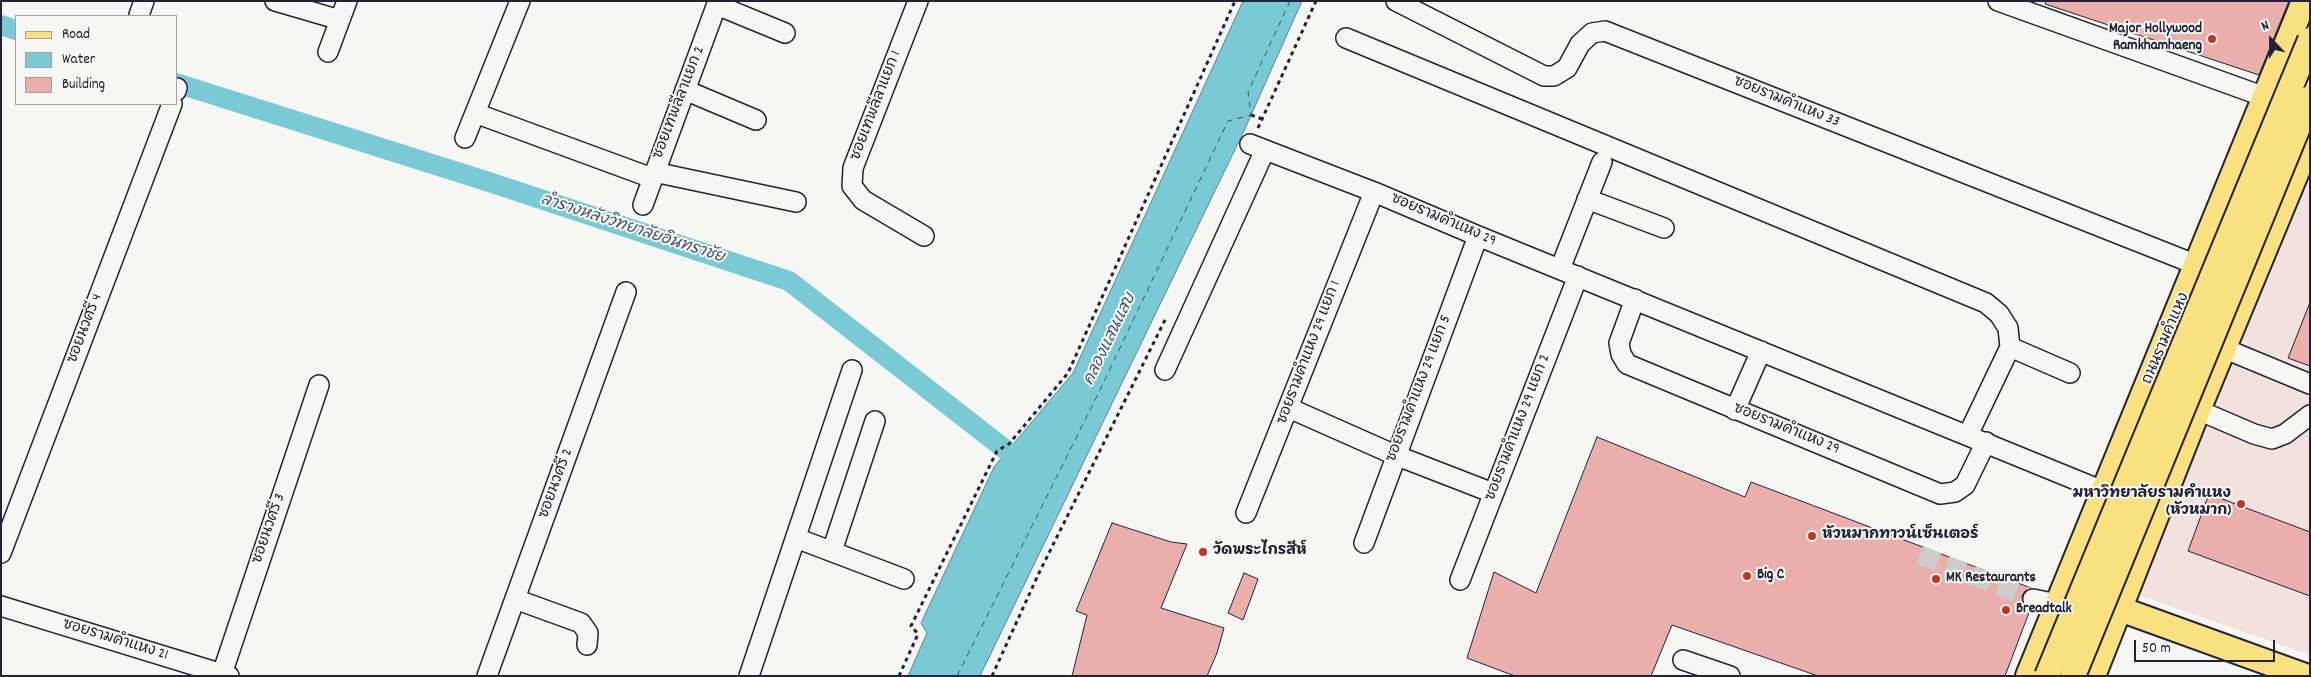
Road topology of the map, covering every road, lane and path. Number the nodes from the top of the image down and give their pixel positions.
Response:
1 (275, 1) edge
2 (347, 1) edge
3 (520, 1) edge
4 (918, 1) edge
5 (1235, 1) edge
6 (1316, 1) edge
7 (1396, 1) edge
8 (1998, 1) edge
9 (2304, 1) edge
10 (718, 3) edge
11 (340, 20) junction
12 (785, 33) dead end
13 (1346, 38) dead end
14 (2310, 40) edge
15 (328, 52) dead end
16 (685, 90) junction
17 (2265, 97) junction
18 (2310, 98) edge
19 (171, 105) edge
20 (475, 113) junction
21 (1251, 116) dead end
22 (1262, 119) junction
23 (756, 120) dead end
24 (465, 138) dead end
25 (2310, 140) edge
26 (1258, 147) junction
27 (1602, 162) dead end
28 (653, 175) junction
29 (1374, 192) junction
30 (1587, 199) junction
31 (796, 202) dead end
32 (642, 205) dead end
33 (1664, 228) dead end
34 (924, 236) dead end
35 (1478, 236) junction
36 (2197, 265) junction
37 (1560, 269) junction
38 (1578, 276) junction
39 (626, 292) dead end
40 (1635, 299) junction
41 (1168, 313) dead end
42 (2010, 347) junction
43 (2223, 348) junction
44 (1761, 350) junction
45 (852, 370) dead end
46 (1165, 370) dead end
47 (2070, 373) dead end
48 (2310, 384) edge
49 (319, 385) dead end
50 (1289, 408) junction
51 (1735, 410) junction
52 (2198, 410) junction
53 (2310, 415) edge
54 (875, 421) dead end
55 (1968, 435) junction
56 (1986, 442) junction
57 (1395, 455) junction
58 (2103, 491) junction
59 (1494, 493) junction
60 (1246, 513) dead end
61 (796, 538) junction
62 (1364, 543) dead end
63 (832, 551) junction
64 (1, 553) edge
65 (904, 579) dead end
66 (1460, 580) dead end
67 (515, 599) junction
68 (2034, 599) tunnel mouth
69 (2057, 604) junction
70 (1, 606) edge
71 (2120, 609) junction
72 (587, 645) dead end
73 (1683, 660) dead end
74 (225, 675) edge
75 (487, 676) edge
76 (750, 676) edge
77 (900, 676) edge
78 (992, 676) edge
79 (1730, 676) edge
80 (2028, 676) edge
81 (2047, 676) edge
82 (2073, 676) edge
83 (2093, 676) edge
84 (2305, 676) edge

1 - 11 street
2 - 11 street
3 - 20 street
4 - 34 street, ซอยเทพลีลาแยก 1
5 - 77 path
6 - 22 path
7 - 36 street, ซอยรามคำแหง 33
8 - 17 street
9 - 17 main road, ถนนรามคำแหง
10 - 12 street
10 - 16 street, ซอยเทพลีลาแยก 2
11 - 15 street
13 - 42 street
14 - 81 main road, ถนนรามคำแหง, bridge
16 - 23 street
16 - 28 street, ซอยเทพลีลาแยก 2
17 - 36 main road, ถนนรามคำแหง
18 - 82 main road, bridge
19 - 64 street, ซอยนวศรี 4
20 - 24 street
20 - 28 street
21 - 22 path
22 - 26 path
25 - 43 main road
26 - 29 street, ซอยรามคำแหง 29
26 - 46 street
27 - 30 street
28 - 31 street
28 - 32 street, ซอยเทพลีลาแยก 2
29 - 35 street, ซอยรามคำแหง 29
29 - 50 street, ซอยรามคำแหง 29 แยก 1
30 - 33 street
30 - 37 street
35 - 37 street, ซอยรามคำแหง 29
35 - 57 street, ซอยรามคำแหง 29 แยก 5
36 - 58 main road, ถนนรามคำแหง
37 - 38 street, ซอยรามคำแหง 29
38 - 40 street, ซอยรามคำแหง 29
38 - 59 street, ซอยรามคำแหง 29 แยก 2
39 - 67 street, ซอยนวศรี 2
40 - 44 street, ซอยรามคำแหง 29
40 - 51 street, ซอยรามคำแหง 29
41 - 78 path
42 - 47 street
42 - 55 street
43 - 48 street
43 - 52 main road
44 - 51 street
44 - 55 street, ซอยรามคำแหง 29
45 - 61 street
49 - 74 street, ซอยนวศรี 3
50 - 57 street
50 - 60 street, ซอยรามคำแหง 29 แยก 1
51 - 56 street, ซอยรามคำแหง 29
52 - 53 street
52 - 71 main road
54 - 63 street
55 - 56 street, ซอยรามคำแหง 29
56 - 58 street, ซอยรามคำแหง 29
57 - 59 street
57 - 62 street, ซอยรามคำแหง 29 แยก 5
58 - 69 main road, ถนนรามคำแหง
59 - 66 street, ซอยรามคำแหง 29 แยก 2
61 - 63 street
61 - 76 street
63 - 65 street
67 - 72 street
67 - 75 street, ซอยนวศรี 2
68 - 69 street
69 - 71 main road
69 - 80 main road, ถนนรามคำแหง
70 - 74 street, ซอยรามคำแหง 21
71 - 83 main road
71 - 84 main road
73 - 79 street

